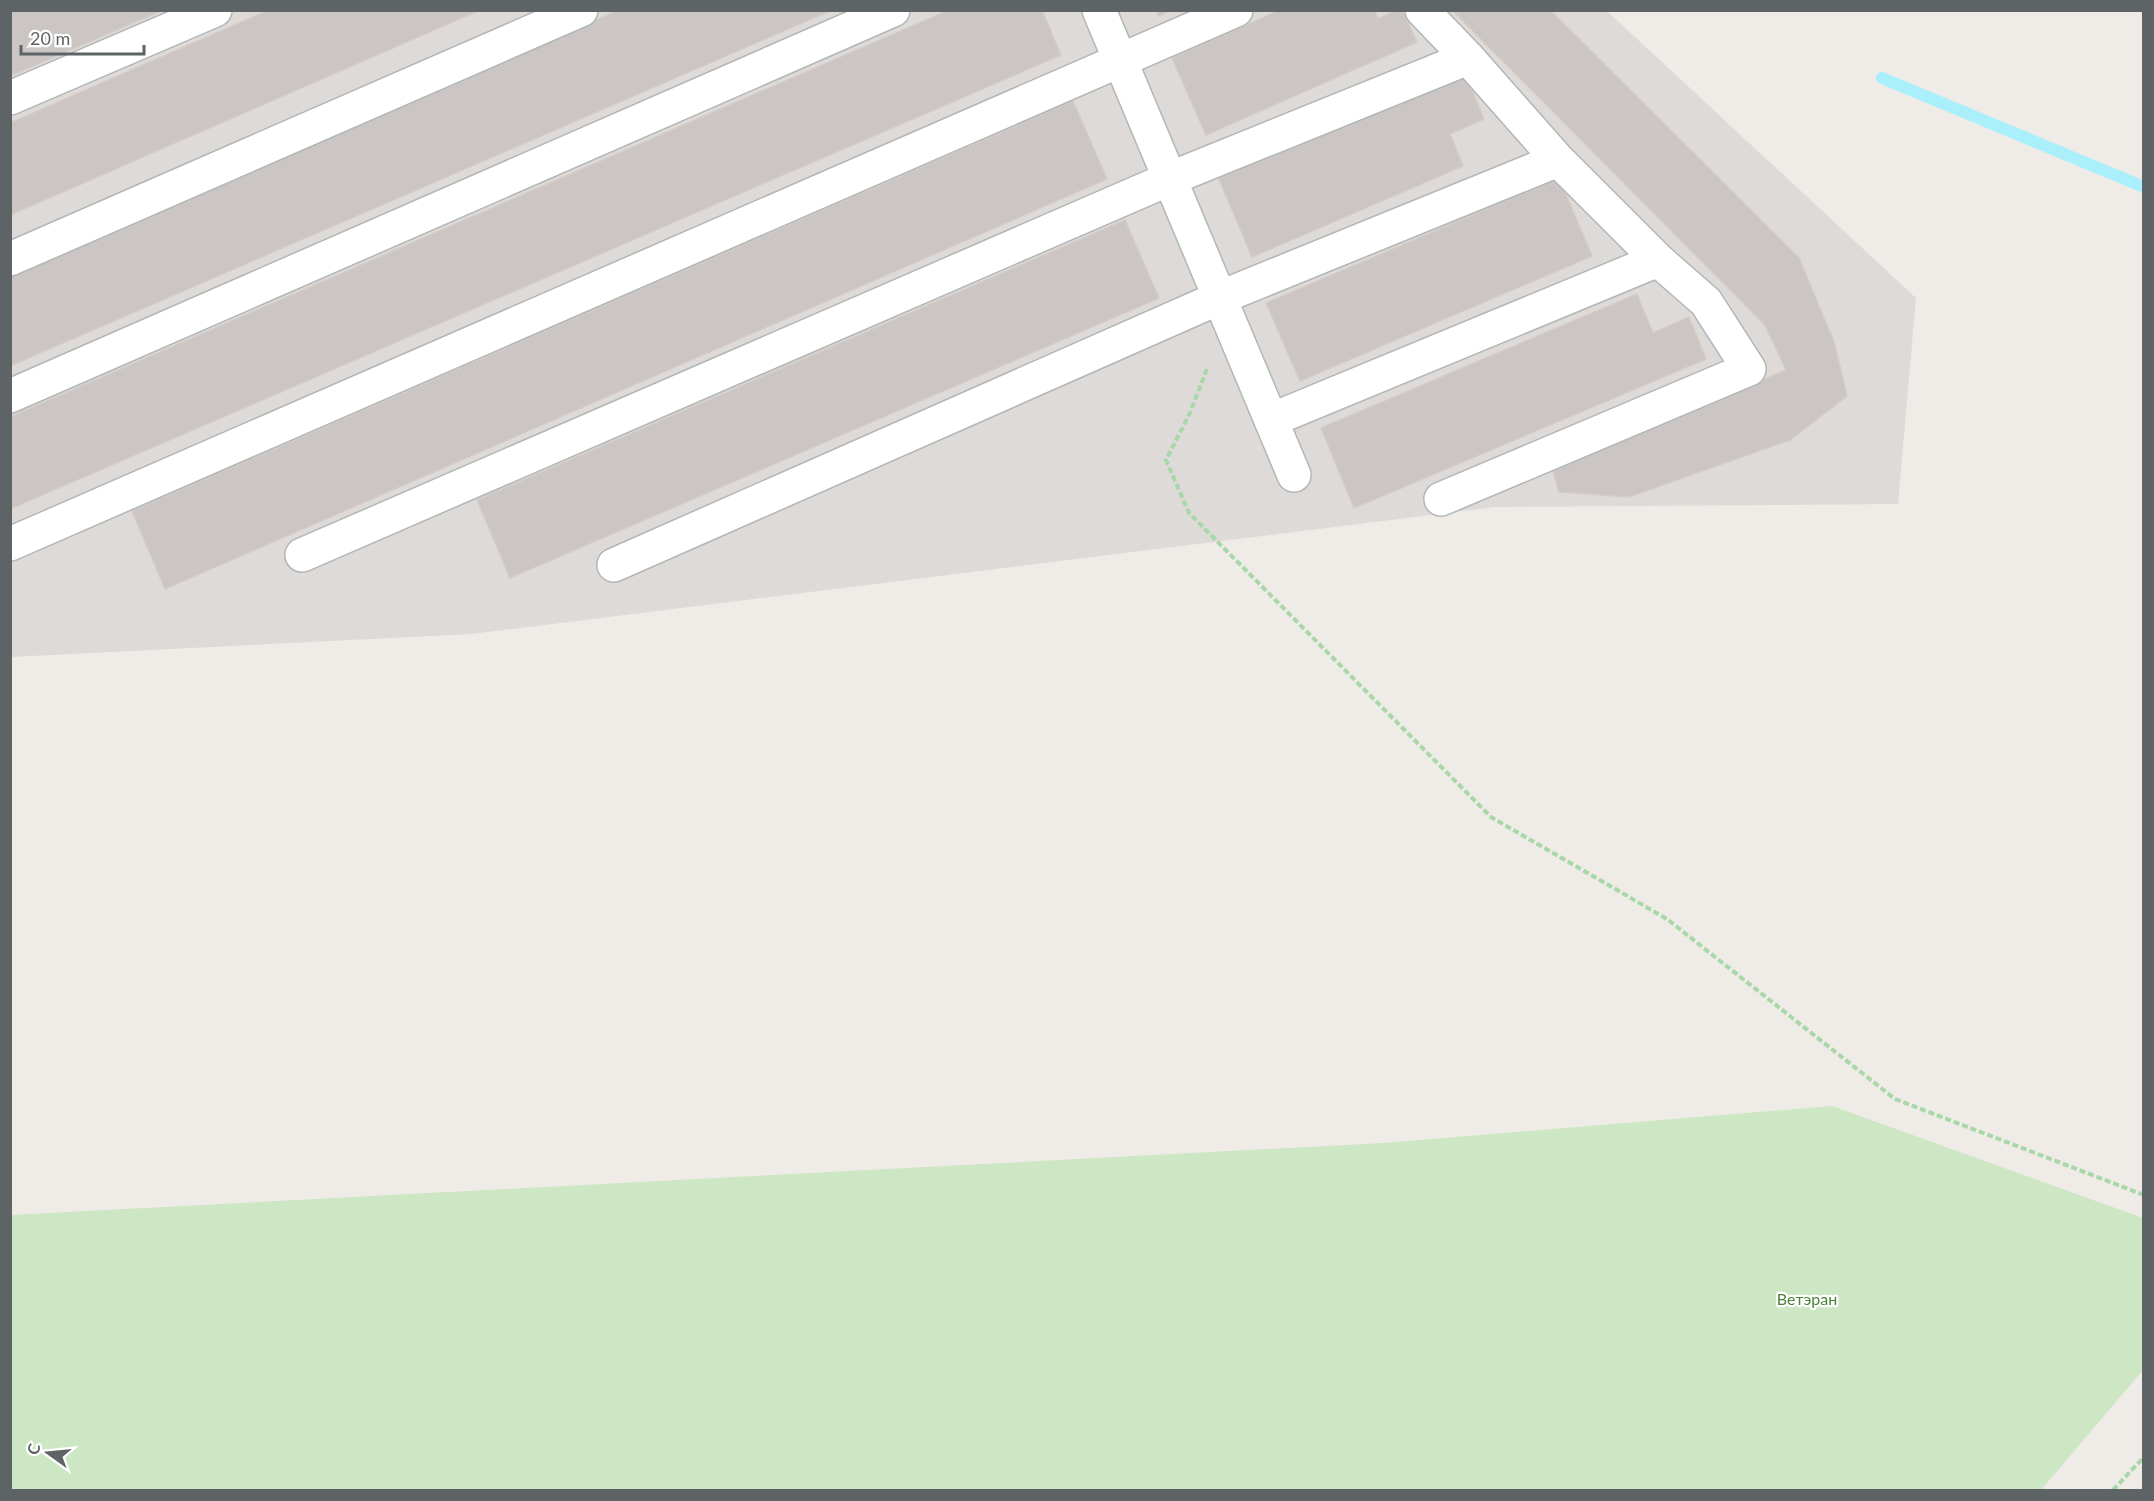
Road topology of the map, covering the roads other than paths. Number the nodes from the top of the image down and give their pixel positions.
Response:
1 (215, 10) edge
2 (581, 10) edge
3 (893, 10) edge
4 (1099, 10) edge
5 (1236, 10) edge
6 (1422, 10) edge
7 (1468, 58) junction
8 (1120, 60) junction
9 (10, 98) edge
10 (1558, 160) junction
11 (1169, 179) junction
12 (10, 259) edge
13 (1658, 260) junction
14 (1219, 298) junction
15 (10, 396) edge
16 (1271, 420) junction
17 (1294, 475) dead end
18 (1441, 499) dead end
19 (10, 544) edge
20 (302, 555) dead end
21 (614, 565) dead end

1 - 9 lane
2 - 12 lane
3 - 15 lane
4 - 8 lane
5 - 8 lane
6 - 7 lane
7 - 10 lane
7 - 11 lane
8 - 11 lane
8 - 19 lane
10 - 13 lane
10 - 14 lane
11 - 14 lane
11 - 20 lane
13 - 16 lane
13 - 18 lane
14 - 16 lane
14 - 21 lane
16 - 17 lane

